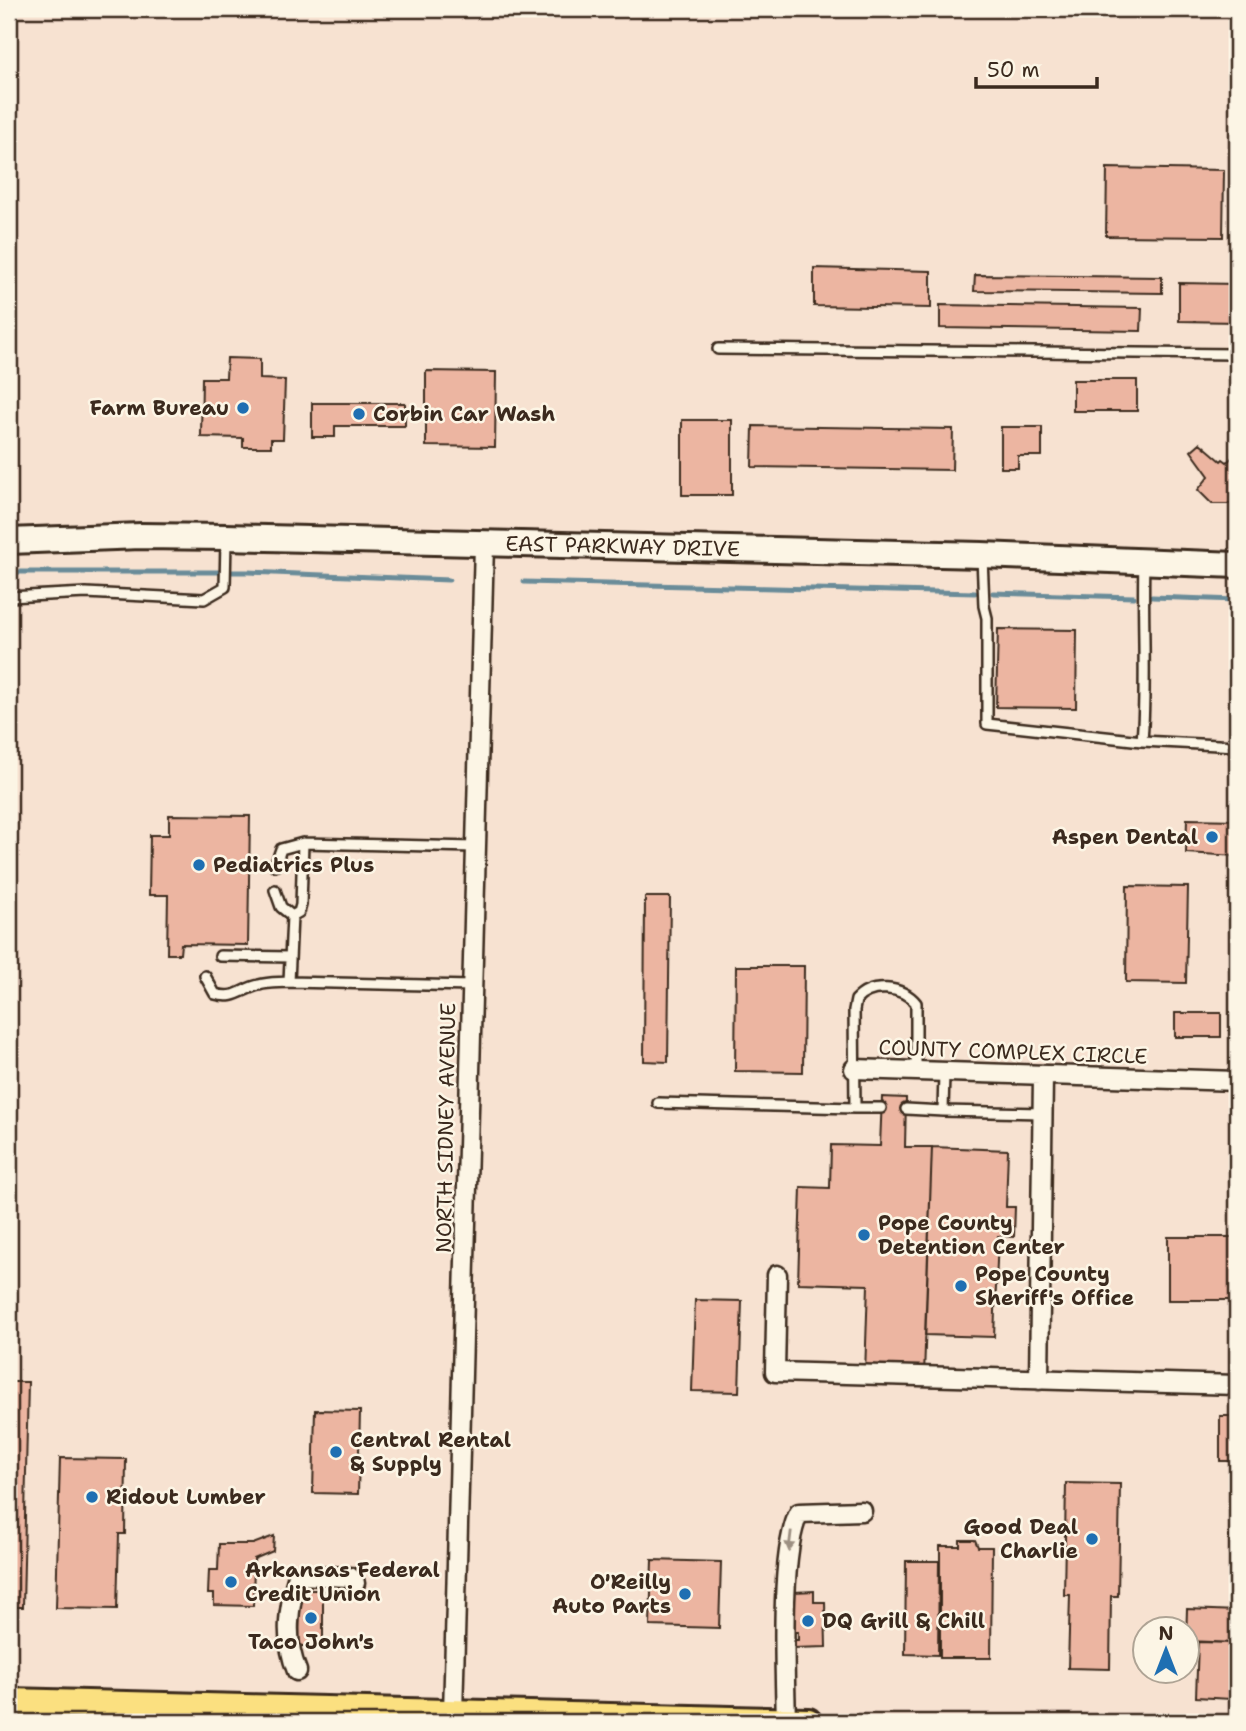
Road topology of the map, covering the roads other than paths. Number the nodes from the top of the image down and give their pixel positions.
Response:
1 (718, 349) dead end
2 (1237, 354) edge
3 (226, 537) junction
4 (9, 541) edge
5 (484, 544) junction
6 (982, 555) junction
7 (1144, 561) junction
8 (1237, 565) edge
9 (9, 597) edge
10 (1142, 741) junction
11 (1237, 747) edge
12 (303, 843) junction
13 (475, 847) junction
14 (275, 866) dead end
15 (275, 890) dead end
16 (292, 916) junction
17 (220, 956) dead end
18 (290, 957) junction
19 (205, 976) dead end
20 (289, 982) junction
21 (472, 986) junction
22 (854, 1069) junction
23 (916, 1072) junction
24 (944, 1073) junction
25 (1043, 1077) junction
26 (1237, 1081) edge
27 (658, 1103) dead end
28 (855, 1108) junction
29 (881, 1108) dead end
30 (906, 1109) dead end
31 (943, 1111) junction
32 (1042, 1113) junction
33 (777, 1275) dead end
34 (1039, 1380) junction
35 (1237, 1385) edge
36 (862, 1511) dead end
37 (355, 1583) dead end
38 (297, 1671) dead end
39 (9, 1702) edge
40 (100, 1713) edge
41 (453, 1714) junction
42 (314, 1716) edge
43 (747, 1722) edge
44 (786, 1722) edge
45 (808, 1722) edge

1 - 2 lane
3 - 4 main road, EAST PARKWAY DRIVE
3 - 5 main road, EAST PARKWAY DRIVE
3 - 9 lane
5 - 6 main road, EAST PARKWAY DRIVE
5 - 13 street, NORTH SIDNEY AVENUE
6 - 7 main road, EAST PARKWAY DRIVE
6 - 10 lane
7 - 8 main road, EAST PARKWAY DRIVE
7 - 10 lane
10 - 11 lane
12 - 13 lane
12 - 14 lane
12 - 16 lane
13 - 21 street, NORTH SIDNEY AVENUE
15 - 16 lane
16 - 18 lane
17 - 18 lane
18 - 20 lane
19 - 20 lane
20 - 21 lane
21 - 41 street, NORTH SIDNEY AVENUE
22 - 23 street, COUNTY COMPLEX CIRCLE
22 - 23 lane
22 - 28 lane, COUNTY COMPLEX CIRCLE
23 - 24 street, COUNTY COMPLEX CIRCLE
24 - 25 street, COUNTY COMPLEX CIRCLE
24 - 31 lane
25 - 26 street, COUNTY COMPLEX CIRCLE
25 - 32 street
27 - 28 lane
28 - 29 lane
30 - 31 lane
31 - 32 lane
32 - 34 street
33 - 34 street
34 - 35 street
36 -> 44 street
37 - 38 street
39 - 40 main road
40 - 42 main road
41 - 42 main road
41 - 43 main road
43 - 44 main road
44 - 45 main road

